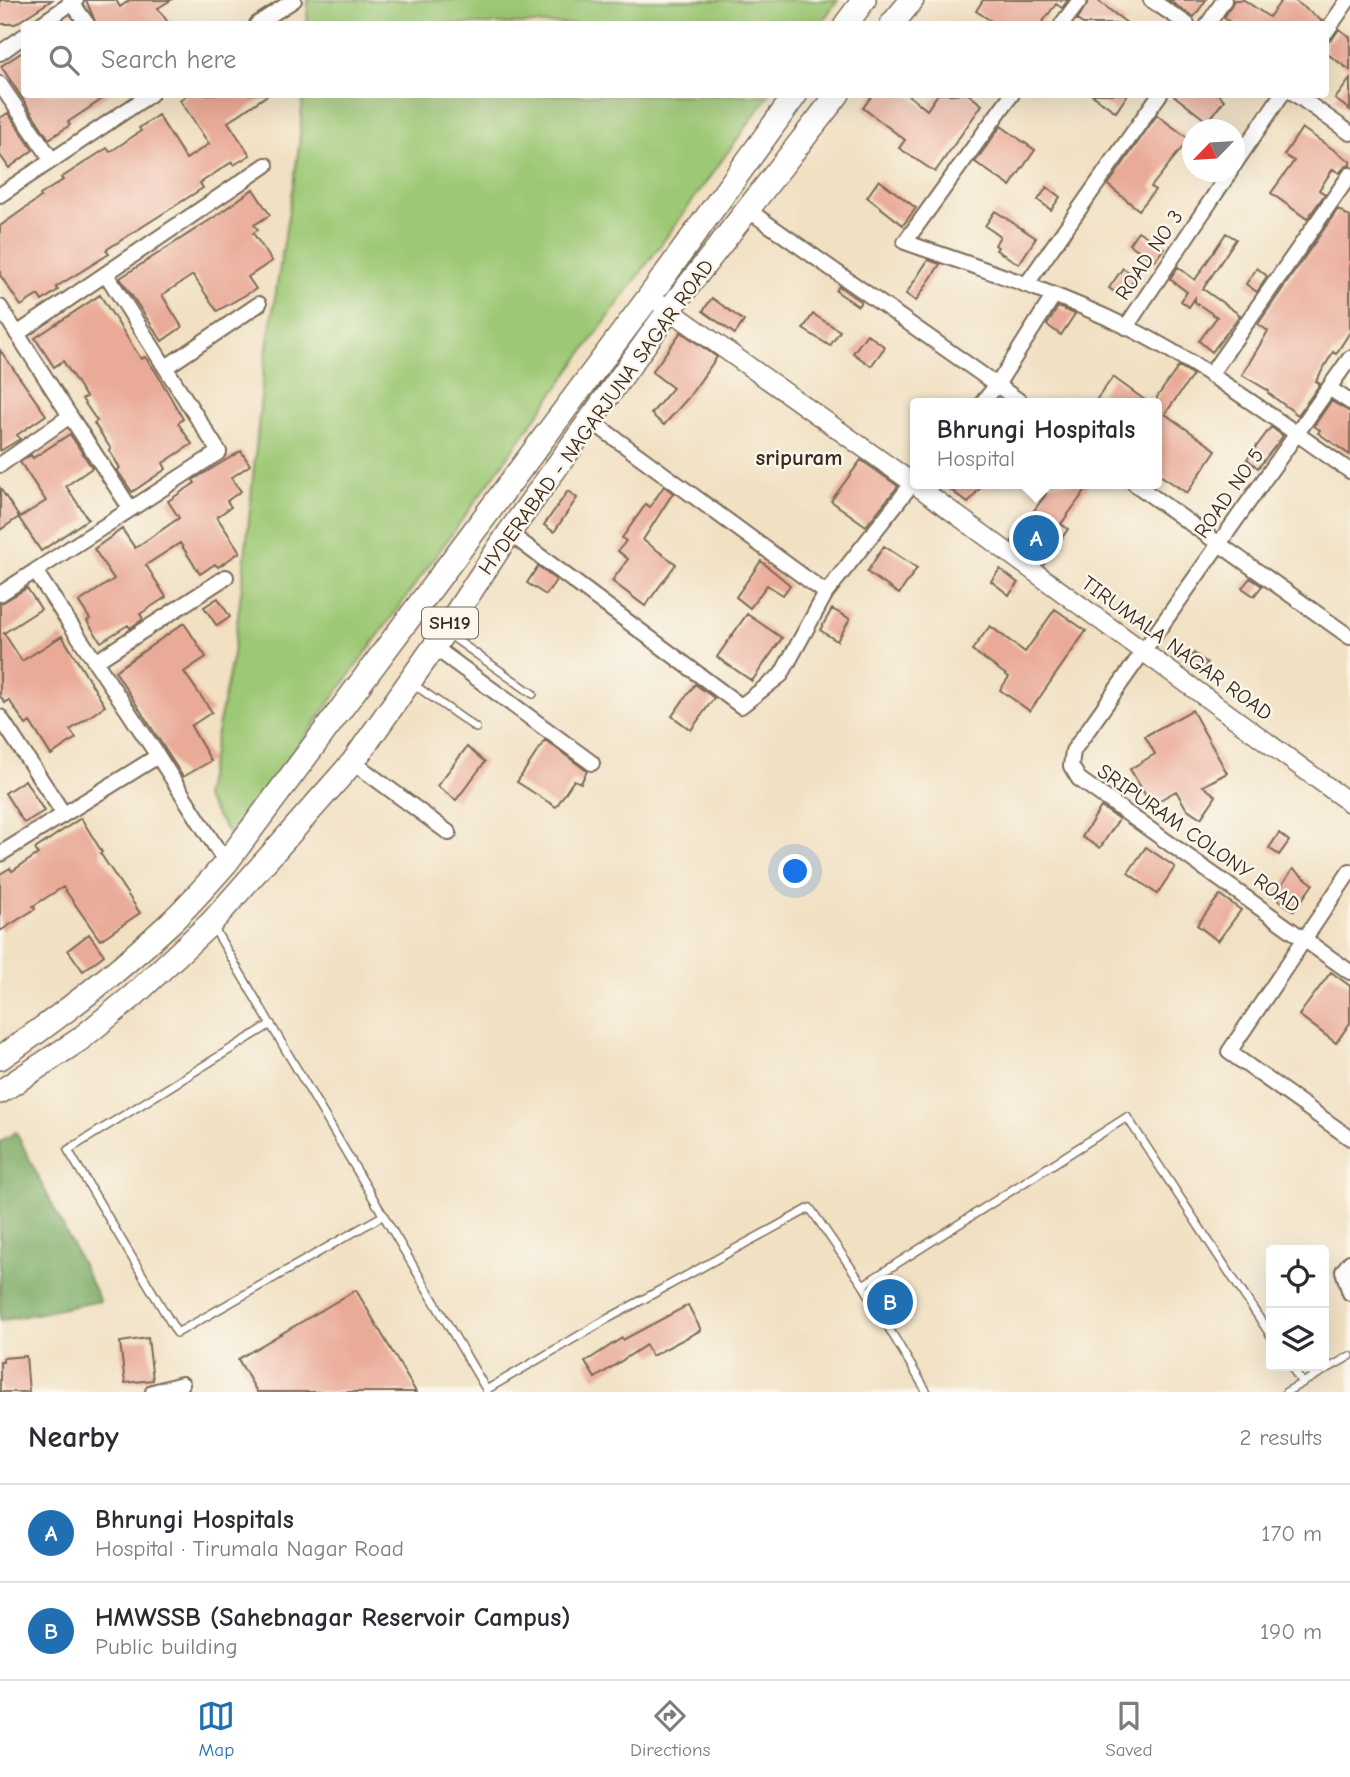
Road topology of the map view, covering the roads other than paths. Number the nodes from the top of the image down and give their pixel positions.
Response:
1 (294, 0) edge
2 (864, 0) edge
3 (912, 0) edge
4 (1080, 0) edge
5 (1151, 0) edge
6 (1224, 0) edge
7 (1348, 0) edge
8 (73, 1) edge
9 (45, 21) edge
10 (85, 21) edge
11 (262, 21) edge
12 (848, 21) edge
13 (894, 21) edge
14 (1064, 21) edge
15 (1182, 21) edge
16 (1210, 21) edge
17 (1329, 26) edge
18 (21, 38) edge
19 (0, 54) edge
20 (0, 84) edge
21 (141, 98) edge
22 (793, 98) edge
23 (835, 98) edge
24 (1009, 98) edge
25 (1157, 98) edge
26 (1279, 98) edge
27 (1301, 98) edge
28 (1350, 133) edge
29 (1245, 149) edge
30 (52, 160) junction
31 (266, 165) dead end
32 (1350, 175) edge
33 (1223, 182) edge
34 (0, 195) edge
35 (748, 210) junction
36 (106, 275) junction
37 (1026, 285) junction
38 (1054, 295) junction
39 (649, 297) junction
40 (259, 304) dead end
41 (0, 307) edge
42 (670, 309) junction
43 (1126, 327) junction
44 (17, 334) junction
45 (1350, 358) edge
46 (166, 367) junction
47 (1210, 375) junction
48 (997, 385) junction
49 (1329, 388) junction
50 (986, 398) edge
51 (1015, 398) edge
52 (1350, 402) edge
53 (70, 416) junction
54 (590, 419) junction
55 (1296, 434) junction
56 (0, 465) edge
57 (1350, 471) edge
58 (910, 478) edge
59 (910, 486) edge
60 (925, 489) edge
61 (1142, 489) edge
62 (130, 508) junction
63 (509, 533) junction
64 (1219, 544) junction
65 (35, 571) junction
66 (226, 577) dead end
67 (826, 593) junction
68 (0, 594) edge
69 (1350, 637) edge
70 (439, 639) junction
71 (1143, 651) junction
72 (95, 662) junction
73 (410, 682) junction
74 (533, 694) dead end
75 (3, 727) edge
76 (476, 728) dead end
77 (158, 756) junction
78 (353, 762) junction
79 (592, 763) dead end
80 (1350, 803) edge
81 (63, 813) junction
82 (449, 833) dead end
83 (0, 854) edge
84 (226, 863) junction
85 (1350, 871) edge
86 (211, 923) junction
87 (1304, 939) junction
88 (1350, 972) edge
89 (271, 1024) junction
90 (0, 1058) edge
91 (0, 1092) edge
92 (1350, 1138) edge
93 (384, 1214) junction
94 (1350, 1262) edge
95 (863, 1285) junction
96 (1350, 1293) edge
97 (1266, 1328) edge
98 (1350, 1356) edge
99 (1294, 1371) edge
100 (1302, 1383) junction
101 (182, 1384) dead end
102 (486, 1391) edge
103 (153, 1392) edge
104 (928, 1392) edge
105 (1286, 1392) edge

1 - 11 street
2 - 12 main road
3 - 13 main road
4 - 14 street
5 - 15 street
6 - 16 street
7 - 17 street
8 - 9 street
8 - 10 street
18 - 19 street
20 - 30 street
21 - 30 street
22 - 39 main road, HYDERABAD - NAGARJUNA SAGAR ROAD / SH19
23 - 35 main road, HYDERABAD - NAGARJUNA SAGAR ROAD / SH19
24 - 37 street
25 - 37 street
26 - 29 street
27 - 28 street
30 - 34 street
31 - 36 street
32 - 47 street
33 - 43 street, ROAD NO 3
35 - 42 main road, HYDERABAD - NAGARJUNA SAGAR ROAD / SH19
35 - 48 street
36 - 44 street
36 - 46 street
37 - 38 street
38 - 43 street
38 - 48 street
39 - 42 street, TIRUMALA NAGAR ROAD
39 - 84 main road, HYDERABAD - NAGARJUNA SAGAR ROAD / SH19
40 - 46 street
41 - 44 street
42 - 54 main road, HYDERABAD - NAGARJUNA SAGAR ROAD / SH19
42 - 58 street, TIRUMALA NAGAR ROAD
43 - 47 street
44 - 53 street
45 - 49 street, ROAD NO 5
46 - 62 street
47 - 55 street
48 - 50 street
48 - 51 street
49 - 52 street
49 - 55 street, ROAD NO 5
53 - 56 street
53 - 62 street
54 - 63 main road, HYDERABAD - NAGARJUNA SAGAR ROAD / SH19
54 - 67 street
55 - 57 street
55 - 64 street, ROAD NO 5
59 - 67 street
60 - 71 street, TIRUMALA NAGAR ROAD
61 - 64 street
62 - 65 street
63 - 67 street
63 - 70 main road, HYDERABAD - NAGARJUNA SAGAR ROAD / SH19
64 - 69 street
64 - 71 street, ROAD NO 5
65 - 68 street
65 - 72 street
66 - 72 street
70 - 73 main road, HYDERABAD - NAGARJUNA SAGAR ROAD / SH19
70 - 74 lane
70 - 79 street
71 - 80 street, TIRUMALA NAGAR ROAD
71 - 87 street, SRIPURAM COLONY ROAD
72 - 77 street
73 - 76 lane
73 - 78 main road, HYDERABAD - NAGARJUNA SAGAR ROAD / SH19
75 - 81 street
77 - 81 street
77 - 84 street
78 - 82 street
78 - 86 main road, HYDERABAD - NAGARJUNA SAGAR ROAD / SH19
81 - 83 street
84 - 90 main road, HYDERABAD - NAGARJUNA SAGAR ROAD / SH19
85 - 87 street
86 - 89 lane
86 - 91 main road, HYDERABAD - NAGARJUNA SAGAR ROAD / SH19
87 - 88 street, SRIPURAM COLONY ROAD
87 - 92 street
89 - 93 lane
89 - 93 lane
93 - 102 lane
94 - 96 street
95 - 97 lane
95 - 102 lane
95 - 104 lane
98 - 100 lane
99 - 100 lane
100 - 105 lane
101 - 103 street

